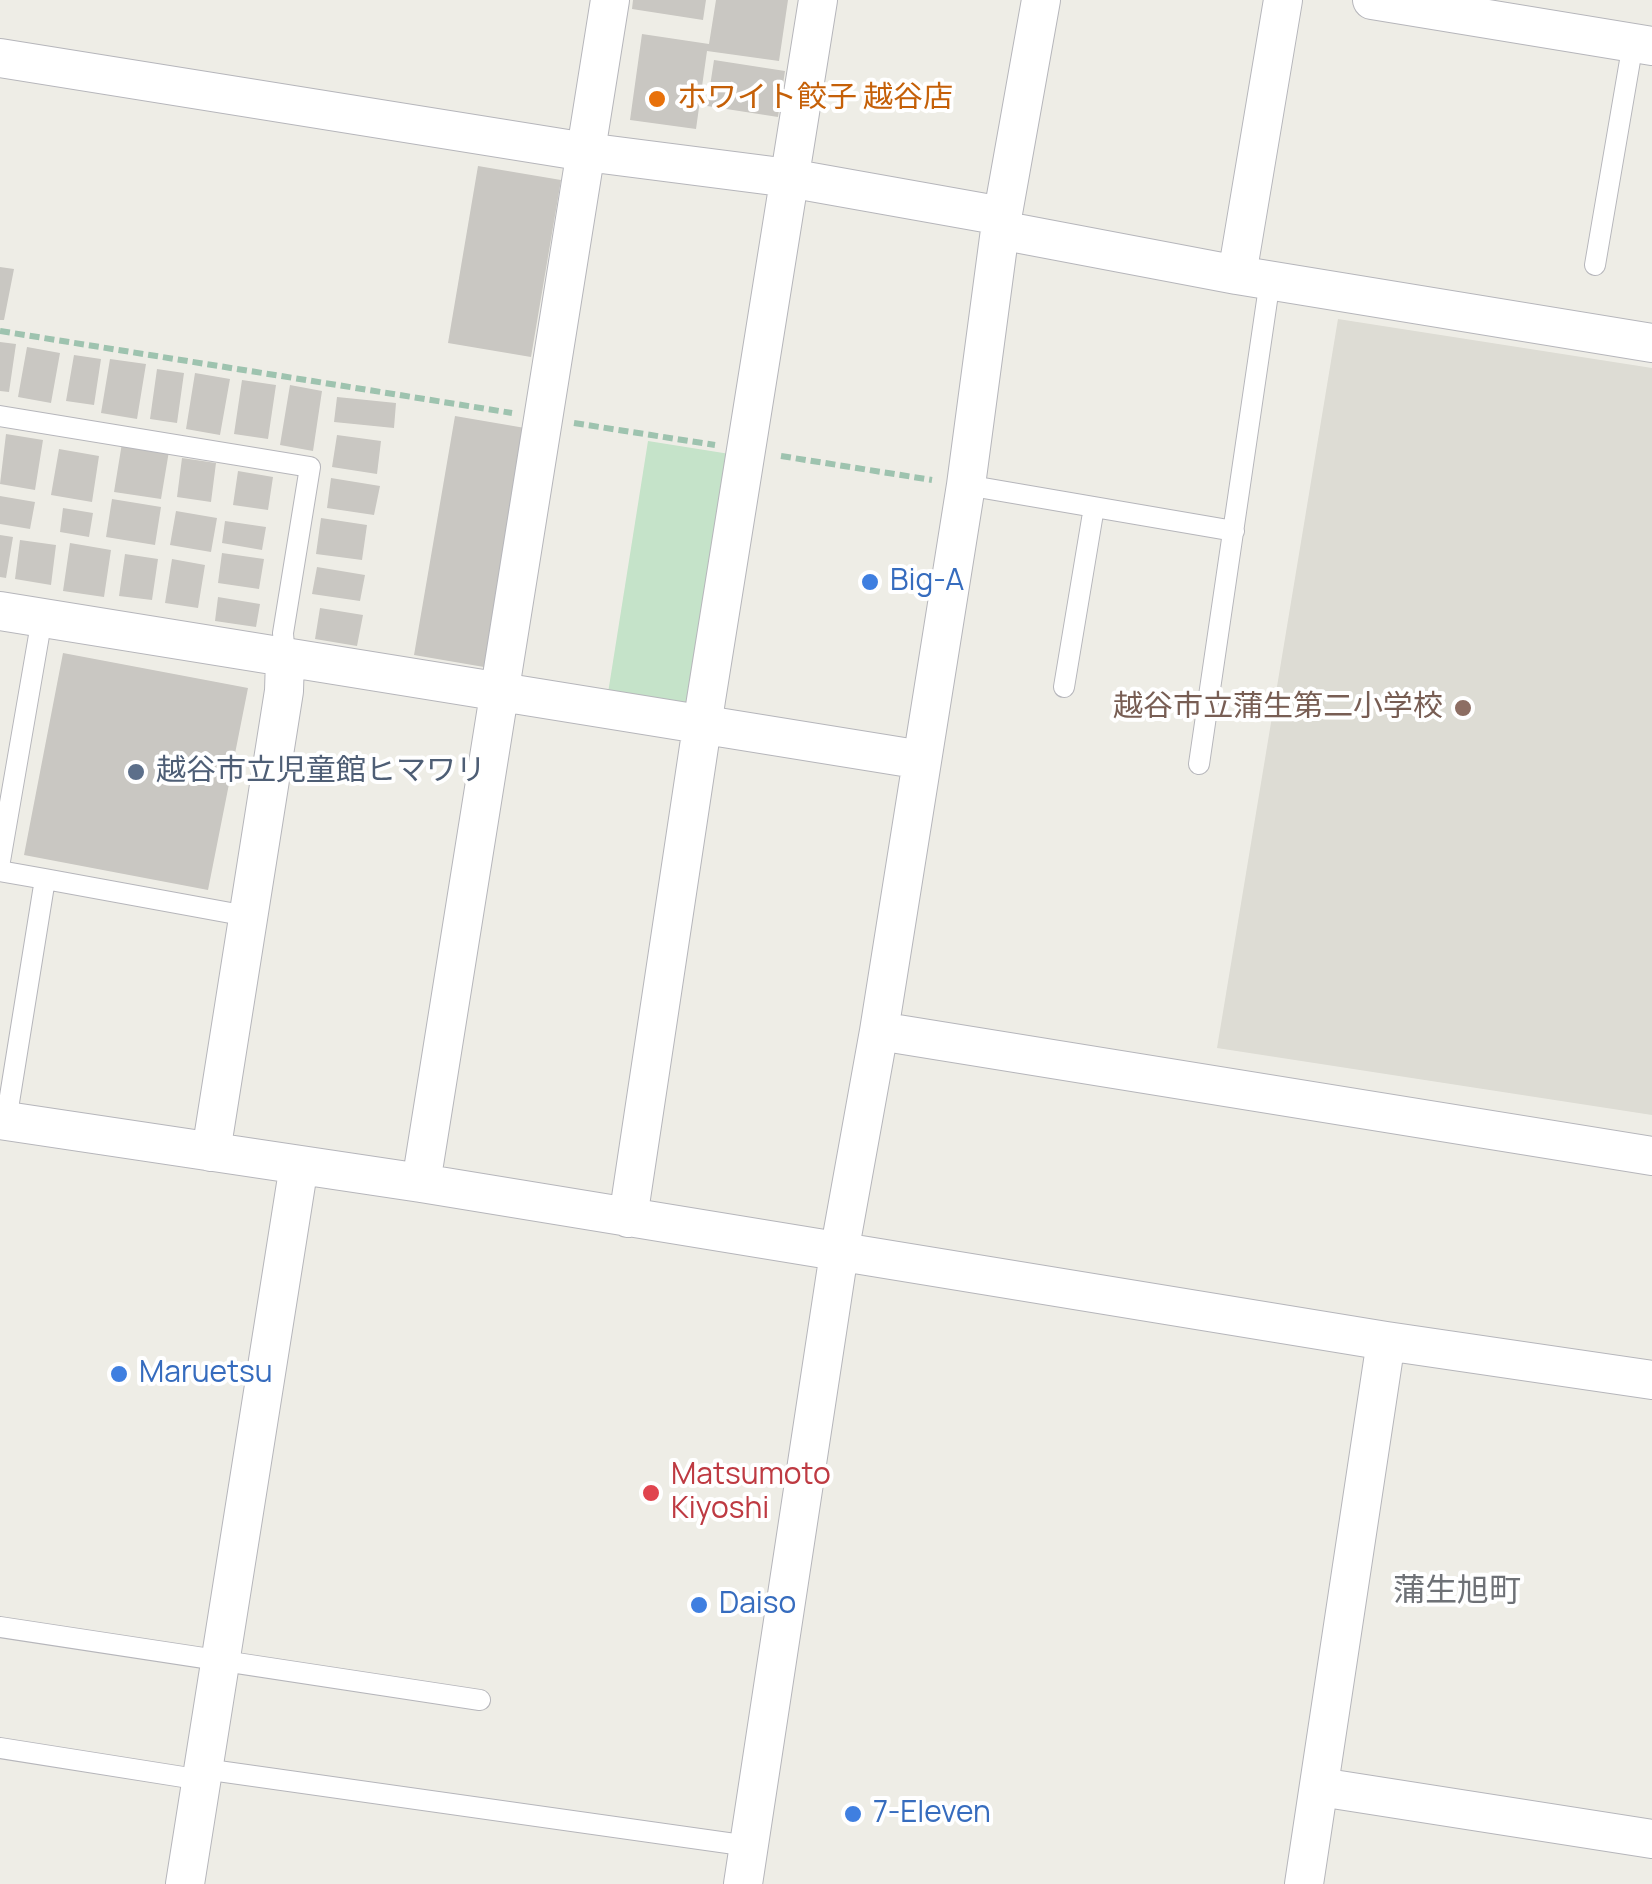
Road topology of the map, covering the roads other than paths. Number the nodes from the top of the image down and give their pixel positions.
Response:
1 (610, 0) edge
2 (818, 0) edge
3 (1041, 0) edge
4 (1283, 0) edge
5 (1372, 0) edge
6 (1642, 44) edge
7 (0, 58) edge
8 (586, 152) junction
9 (789, 178) junction
10 (1001, 223) junction
11 (1596, 266) dead end
12 (1254, 278) junction
13 (1652, 343) edge
14 (0, 416) edge
15 (966, 485) junction
16 (1094, 507) junction
17 (1234, 531) junction
18 (0, 611) edge
19 (42, 618) junction
20 (284, 659) junction
21 (1064, 687) dead end
22 (498, 693) junction
23 (703, 723) junction
24 (922, 760) junction
25 (1199, 764) dead end
26 (0, 862) edge
27 (0, 871) edge
28 (44, 879) junction
29 (247, 916) junction
30 (879, 1032) junction
31 (3, 1121) edge
32 (211, 1152) junction
33 (1652, 1156) edge
34 (299, 1165) junction
35 (422, 1183) junction
36 (628, 1218) junction
37 (839, 1253) junction
38 (1386, 1341) junction
39 (1652, 1380) edge
40 (0, 1627) edge
41 (221, 1662) junction
42 (480, 1700) dead end
43 (0, 1748) edge
44 (203, 1774) junction
45 (1320, 1787) junction
46 (1652, 1838) edge
47 (749, 1846) junction
48 (185, 1884) edge
49 (743, 1884) edge
50 (1304, 1884) edge

1 - 8 street
2 - 9 street
3 - 10 street
4 - 12 street
5 - 6 street
6 - 11 lane
7 - 8 street
8 - 9 street
8 - 22 street
9 - 10 street
9 - 23 street
10 - 12 street
10 - 15 street
12 - 13 street
12 - 17 lane
14 - 20 lane
15 - 16 lane
15 - 24 street
16 - 17 lane
16 - 21 lane
17 - 25 lane
18 - 19 street
19 - 20 street
19 - 26 lane
20 - 22 street
20 - 29 street
22 - 23 street
22 - 35 street
23 - 24 street
23 - 36 street
24 - 30 street
27 - 28 lane
28 - 29 lane
28 - 31 lane
29 - 32 street
30 - 33 street
30 - 37 street
31 - 32 street
32 - 34 street
34 - 35 street
34 - 41 street
35 - 36 street
36 - 37 street
37 - 38 street
37 - 47 street
38 - 39 street
38 - 45 street
40 - 41 lane
41 - 42 lane
41 - 44 street
43 - 44 lane
44 - 47 lane
44 - 48 street
45 - 46 street
45 - 50 street
47 - 49 street

